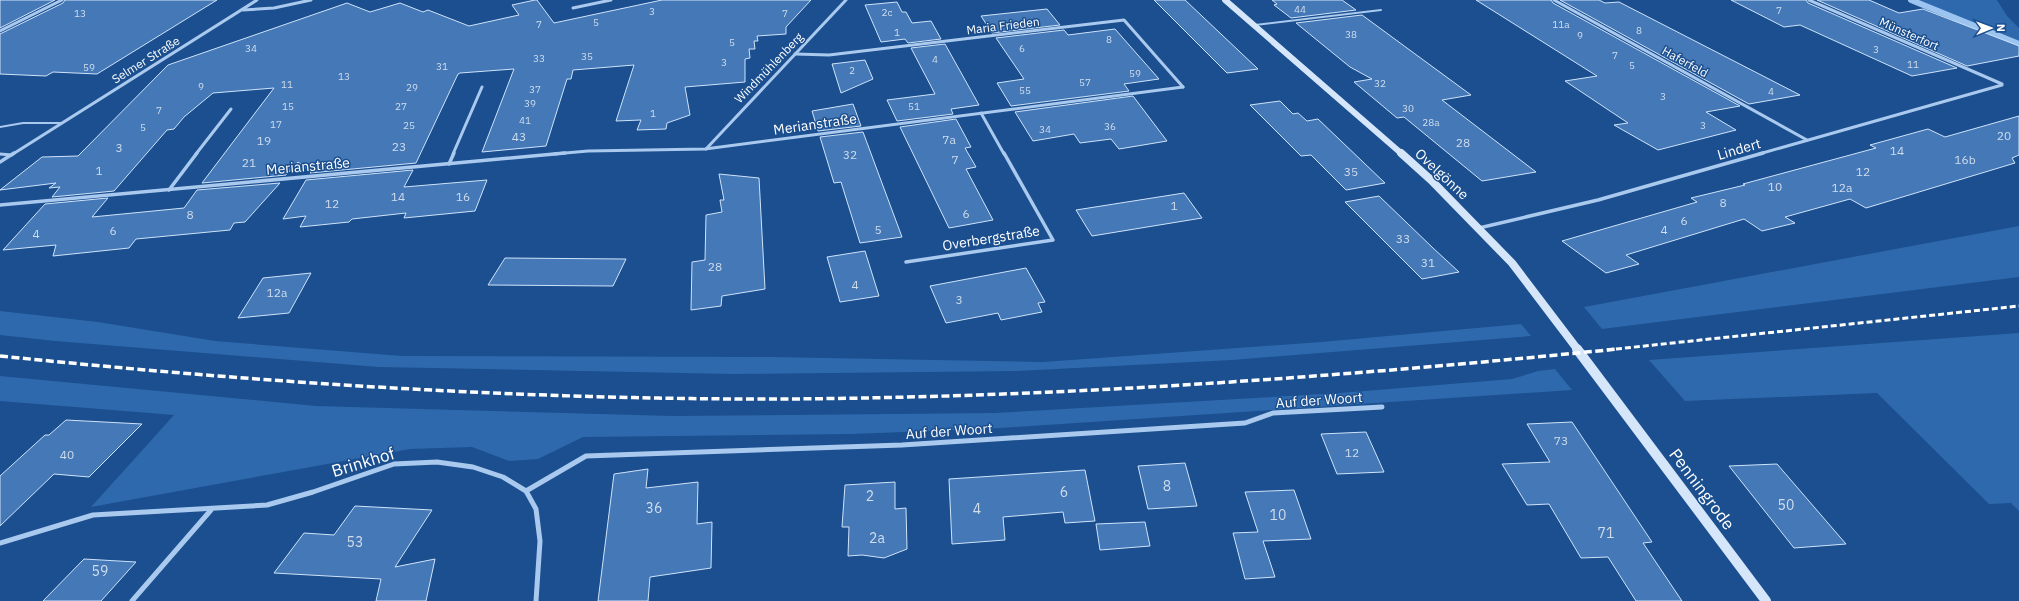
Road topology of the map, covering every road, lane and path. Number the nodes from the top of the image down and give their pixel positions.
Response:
1 (62, 0) edge
2 (258, 0) edge
3 (311, 0) edge
4 (611, 0) edge
5 (846, 0) edge
6 (1225, 0) edge
7 (1554, 0) edge
8 (1810, 0) edge
9 (573, 8) dead end
10 (242, 10) junction
11 (1381, 10) dead end
12 (1253, 25) junction
13 (0, 31) edge
14 (795, 54) junction
15 (2002, 84) joint
16 (482, 86) dead end
17 (1184, 86) joint
18 (231, 108) dead end
19 (980, 113) junction
20 (62, 123) junction
21 (0, 127) edge
22 (1807, 140) junction
23 (705, 149) junction
24 (0, 154) edge
25 (12, 155) junction
26 (0, 162) edge
27 (449, 164) junction
28 (169, 190) junction
29 (0, 205) edge
30 (1480, 228) junction
31 (906, 262) dead end
32 (1612, 396) joint
33 (1382, 407) dead end
34 (526, 491) junction
35 (211, 510) junction
36 (0, 543) edge
37 (132, 601) edge
38 (536, 601) edge
39 (1766, 601) edge

1 - 13 street
2 - 10 street
3 - 10 street, Selmer Straße
4 - 9 street
5 - 14 street, Windmühlenberg
6 - 12 main road, Ovelgönne
7 - 22 street, Haferfeld
8 - 15 street, Münsterfort
10 - 20 street, Selmer Straße
11 - 12 lane
12 - 30 main road, Ovelgönne
14 - 17 street, Maria Frieden
14 - 23 street, Windmühlenberg
15 - 22 street, Lindert
16 - 27 street
17 - 19 street, Merianstraße
18 - 28 street
19 - 23 street, Merianstraße
19 - 31 street, Overbergstraße
20 - 21 lane
20 - 25 street, Selmer Straße
22 - 30 street, Lindert
23 - 27 street, Merianstraße
24 - 25 lane
25 - 26 street, Selmer Straße
27 - 28 street, Merianstraße
28 - 29 street, Merianstraße
30 - 32 main road, Ovelgönne
32 - 39 main road, Penningrode
33 - 34 street, Auf der Woort
34 - 35 street, Brinkhof
34 - 38 street, Brinkhof
35 - 36 street, Brinkhof
35 - 37 street

